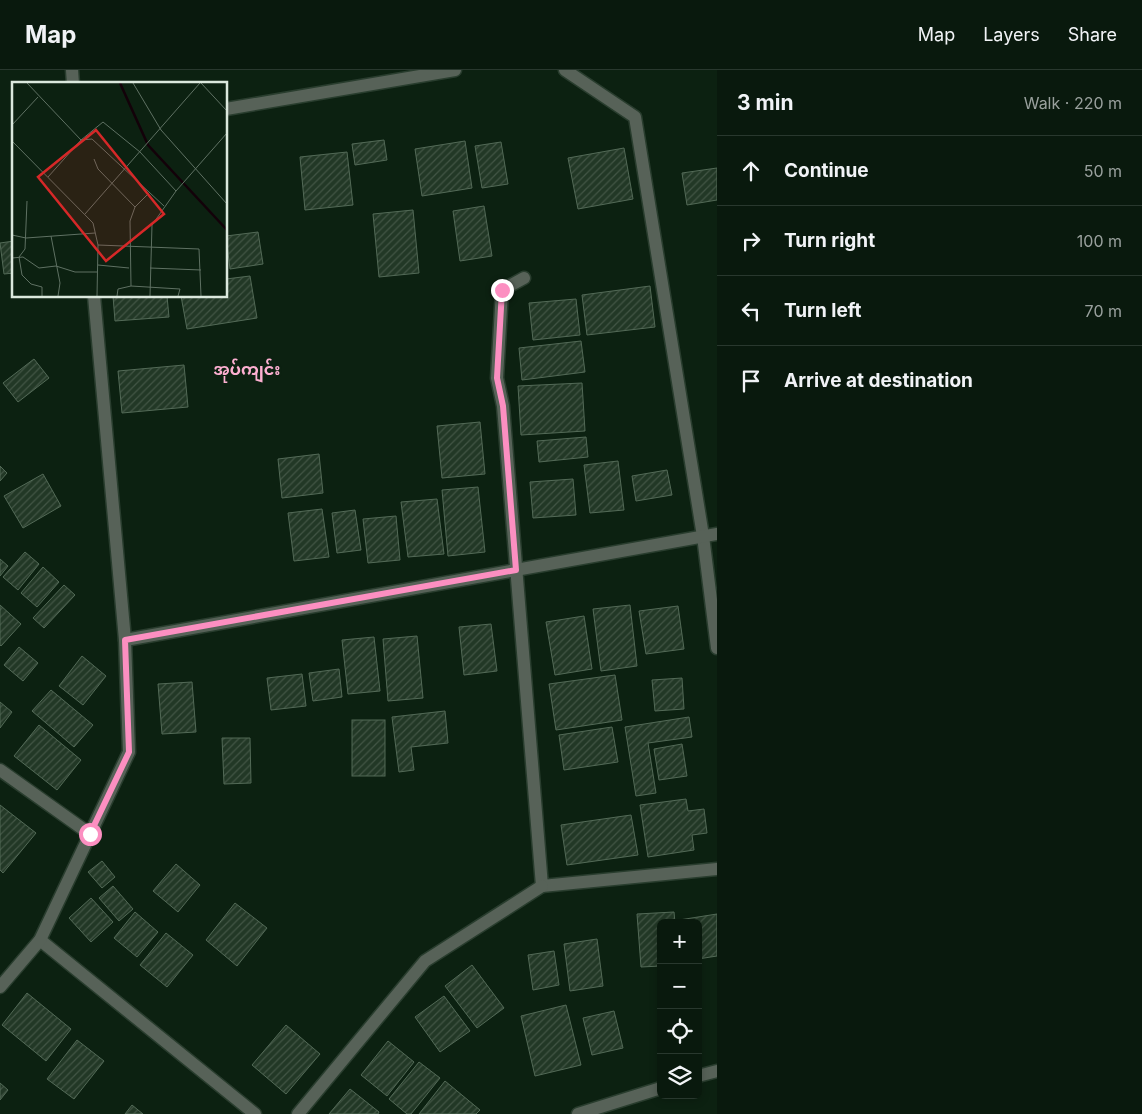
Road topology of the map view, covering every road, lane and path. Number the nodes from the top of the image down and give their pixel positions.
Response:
1 (455, 70) edge
2 (565, 70) edge
3 (228, 109) edge
4 (524, 278) dead end
5 (94, 298) edge
6 (717, 534) edge
7 (703, 536) junction
8 (516, 570) junction
9 (125, 640) junction
10 (717, 648) edge
11 (0, 770) edge
12 (90, 834) junction
13 (717, 869) edge
14 (542, 886) junction
15 (40, 940) junction
16 (0, 987) edge
17 (717, 1071) edge
18 (702, 1075) edge
19 (657, 1089) edge
20 (255, 1114) edge
21 (298, 1114) edge
22 (578, 1114) edge

1 - 3 street
2 - 7 street
4 - 8 street
5 - 9 street
6 - 7 street
7 - 8 street
7 - 10 street
8 - 9 street
8 - 14 street
9 - 12 street
11 - 12 street
12 - 15 street
13 - 14 street
14 - 21 street
15 - 16 street
15 - 20 street
17 - 18 street
19 - 22 street

